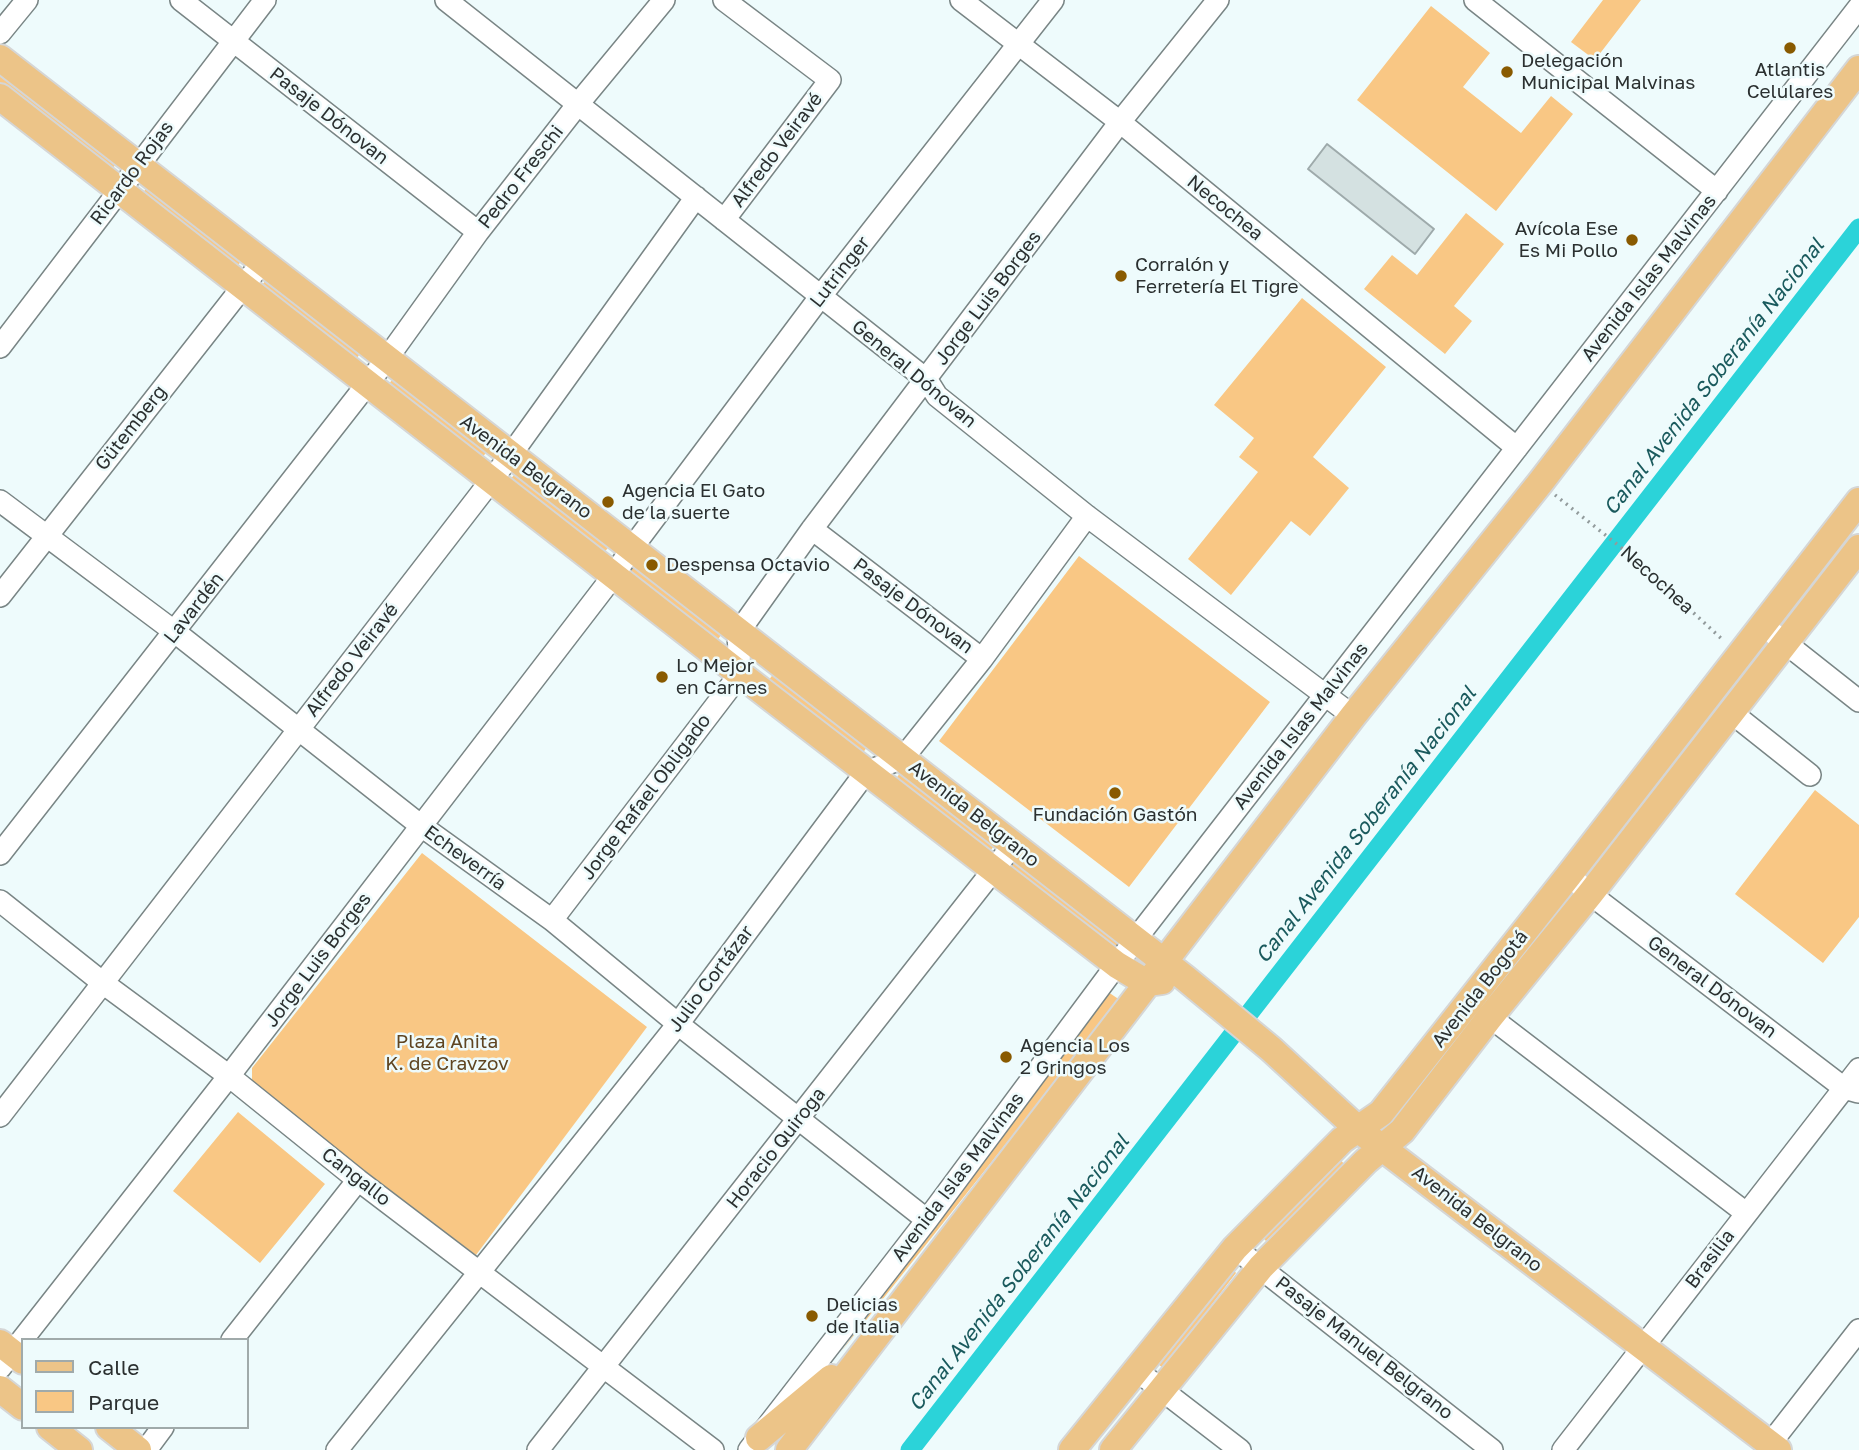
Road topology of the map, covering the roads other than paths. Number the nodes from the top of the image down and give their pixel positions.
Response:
1 (27, 0) edge
2 (181, 0) edge
3 (265, 0) edge
4 (446, 0) edge
5 (664, 0) edge
6 (724, 0) edge
7 (961, 0) edge
8 (1053, 0) edge
9 (1218, 0) edge
10 (1475, 0) edge
11 (1859, 7) edge
12 (0, 33) edge
13 (232, 41) junction
14 (1019, 43) junction
15 (0, 58) edge
16 (1859, 69) edge
17 (0, 97) edge
18 (578, 104) junction
19 (1120, 122) junction
20 (138, 165) junction
21 (119, 189) junction
22 (1717, 191) junction
23 (696, 197) junction
24 (724, 220) junction
25 (478, 232) junction
26 (263, 261) junction
27 (242, 287) junction
28 (820, 297) junction
29 (0, 347) edge
30 (386, 360) junction
31 (927, 380) junction
32 (368, 384) junction
33 (1517, 448) junction
34 (510, 456) junction
35 (491, 481) junction
36 (0, 501) edge
37 (1859, 501) edge
38 (1087, 516) junction
39 (812, 528) junction
40 (47, 536) junction
41 (632, 548) junction
42 (1859, 548) edge
43 (614, 575) junction
44 (0, 596) edge
45 (1762, 623) junction
46 (175, 632) junction
47 (738, 633) junction
48 (1786, 644) junction
49 (982, 659) junction
50 (740, 674) junction
51 (1325, 695) junction
52 (1859, 701) edge
53 (1732, 713) junction
54 (1353, 716) junction
55 (298, 729) junction
56 (903, 758) junction
57 (866, 772) junction
58 (1810, 775) dead end
59 (420, 825) junction
60 (1013, 845) junction
61 (0, 854) edge
62 (993, 870) junction
63 (1569, 875) junction
64 (1590, 894) junction
65 (0, 901) edge
66 (552, 920) junction
67 (1135, 940) junction
68 (1164, 962) junction
69 (1117, 965) junction
70 (1185, 978) junction
71 (1147, 982) junction
72 (103, 983) junction
73 (1490, 1017) junction
74 (678, 1024) junction
75 (1859, 1069) edge
76 (229, 1076) junction
77 (1851, 1090) edge
78 (0, 1116) edge
79 (799, 1119) junction
80 (1359, 1130) junction
81 (1383, 1147) junction
82 (358, 1180) junction
83 (1745, 1213) junction
84 (927, 1220) junction
85 (1234, 1248) junction
86 (1261, 1267) junction
87 (481, 1272) junction
88 (1859, 1330) edge
89 (23, 1338) edge
90 (234, 1338) edge
91 (21, 1341) edge
92 (871, 1344) junction
93 (1643, 1347) junction
94 (9, 1356) edge
95 (603, 1368) junction
96 (1136, 1370) junction
97 (0, 1389) edge
98 (1161, 1389) junction
99 (21, 1405) edge
100 (53, 1429) edge
101 (112, 1429) edge
102 (162, 1429) edge
103 (754, 1444) edge
104 (1774, 1447) edge
105 (79, 1450) edge
106 (138, 1450) edge
107 (146, 1450) edge
108 (337, 1450) edge
109 (538, 1450) edge
110 (713, 1450) edge
111 (789, 1450) edge
112 (1072, 1450) edge
113 (1113, 1450) edge
114 (1240, 1450) edge
115 (1492, 1450) edge
116 (1563, 1450) edge

1 - 12 street
2 - 13 street, Pasaje Dónovan
3 - 13 street, Ricardo Rojas
4 - 18 street, General Dónovan
5 - 18 street, Pedro Freschi
6 - 24 street, Alfredo Veiravé
7 - 14 street, Necochea
8 - 14 street, Lutringer
9 - 19 street, Jorge Luis Borges
10 - 22 street
11 - 22 street, Avenida Islas Malvinas
13 - 20 street, Ricardo Rojas
13 - 25 street, Pasaje Dónovan
14 - 19 street, Necochea
14 - 28 street, Lutringer
15 - 20 main road, Avenida Belgrano
16 - 54 main road, Avenida Islas Malvinas
17 - 21 main road, Avenida Belgrano
18 - 23 street, General Dónovan
18 - 25 street, Pedro Freschi
19 - 31 street, Jorge Luis Borges
19 - 33 street, Necochea
20 - 21 street, Ricardo Rojas
20 - 26 main road, Avenida Belgrano
21 - 27 main road, Avenida Belgrano
21 - 29 street, Ricardo Rojas
22 - 33 street, Avenida Islas Malvinas
23 - 24 street, General Dónovan
23 - 34 street, Alfredo Veiravé
24 - 28 street, General Dónovan
25 - 30 street, Pedro Freschi
26 - 27 street, Gütemberg
26 - 30 main road, Avenida Belgrano
27 - 32 main road, Avenida Belgrano
27 - 40 street, Gütemberg
28 - 31 street, General Dónovan
28 - 41 street, Lutringer
30 - 32 street, Lavardén
30 - 34 main road, Avenida Belgrano
31 - 38 street, General Dónovan
31 - 39 street, Jorge Luis Borges
32 - 35 main road, Avenida Belgrano
32 - 46 street, Lavardén
33 - 51 street, Avenida Islas Malvinas
34 - 35 street, Alfredo Veiravé
34 - 41 main road, Avenida Belgrano
35 - 43 main road, Avenida Belgrano
35 - 55 street, Alfredo Veiravé
36 - 40 street, Echeverría
37 - 45 main road, Avenida Bogotá
38 - 49 street
38 - 51 street, General Dónovan
39 - 47 street, Jorge Luis Borges
39 - 49 street, Pasaje Dónovan
40 - 44 street, Gütemberg
40 - 46 street, Echeverría
41 - 43 street, Jorge Luis Borges
41 - 47 main road, Avenida Belgrano
42 - 48 main road, Avenida Bogotá
43 - 50 main road, Avenida Belgrano
43 - 59 street, Jorge Luis Borges
45 - 48 street
45 - 63 main road, Avenida Bogotá
46 - 55 street, Echeverría
46 - 61 street, Lavardén
47 - 50 street
47 - 56 main road, Avenida Belgrano
48 - 52 street
48 - 53 main road, Avenida Bogotá
49 - 56 street
50 - 57 main road, Avenida Belgrano
50 - 66 street, Jorge Rafael Obligado
51 - 54 street, General Dónovan
51 - 67 street, Avenida Islas Malvinas
53 - 58 street
53 - 64 main road, Avenida Bogotá
54 - 68 main road, Avenida Islas Malvinas
55 - 59 street, Echeverría
55 - 72 street, Alfredo Veiravé
56 - 57 street
56 - 60 main road, Avenida Belgrano
57 - 62 main road, Avenida Belgrano
57 - 74 street, Julio Cortázar
59 - 66 street, Echeverría
59 - 76 street, Jorge Luis Borges
60 - 62 street, Horacio Quiroga
60 - 67 main road, Avenida Belgrano
62 - 69 main road, Avenida Belgrano
62 - 79 street, Horacio Quiroga
63 - 64 street, General Dónovan
63 - 80 main road, Avenida Bogotá
64 - 73 main road, Avenida Bogotá
64 - 77 street, General Dónovan
65 - 72 street, Cangallo
66 - 74 street, Echeverría
67 - 68 main road, Avenida Belgrano
67 - 69 street, Avenida Islas Malvinas
68 - 70 main road, Avenida Belgrano
68 - 71 main road, Avenida Islas Malvinas
69 - 71 main road, Avenida Belgrano
69 - 84 street, Avenida Islas Malvinas
70 - 71 main road
70 - 80 main road, Avenida Belgrano
71 - 92 main road, Avenida Islas Malvinas
72 - 76 street, Cangallo
72 - 78 street, Alfredo Veiravé
73 - 81 main road, Avenida Bogotá
73 - 83 street
74 - 79 street, Echeverría
74 - 87 street, Julio Cortázar
75 - 77 street, Brasilia
76 - 82 street, Cangallo
76 - 89 street, Jorge Luis Borges
77 - 83 street, Brasilia
79 - 84 street, Echeverría
79 - 95 street, Horacio Quiroga
80 - 81 main road, Avenida Belgrano
80 - 85 main road, Avenida Bogotá
81 - 86 main road, Avenida Bogotá
81 - 93 main road, Avenida Belgrano
82 - 87 street, Cangallo
82 - 90 street
83 - 93 street, Brasilia
84 - 103 street, Avenida Islas Malvinas
85 - 86 street, Pasaje Manuel Belgrano
85 - 96 main road, Avenida Bogotá
86 - 98 main road, Avenida Bogotá
86 - 115 street, Pasaje Manuel Belgrano
87 - 95 street, Cangallo
87 - 108 street, Julio Cortázar
88 - 104 street
91 - 94 street, Jorge Luis Borges
92 - 103 main road
92 - 111 main road, Avenida Islas Malvinas
93 - 104 main road, Avenida Belgrano
93 - 116 street, Brasilia
95 - 109 street, Horacio Quiroga
95 - 110 street, Cangallo
96 - 98 street
96 - 112 main road, Avenida Bogotá
97 - 99 main road
98 - 113 main road, Avenida Bogotá
98 - 114 street
100 - 105 main road
101 - 106 main road
102 - 107 street

